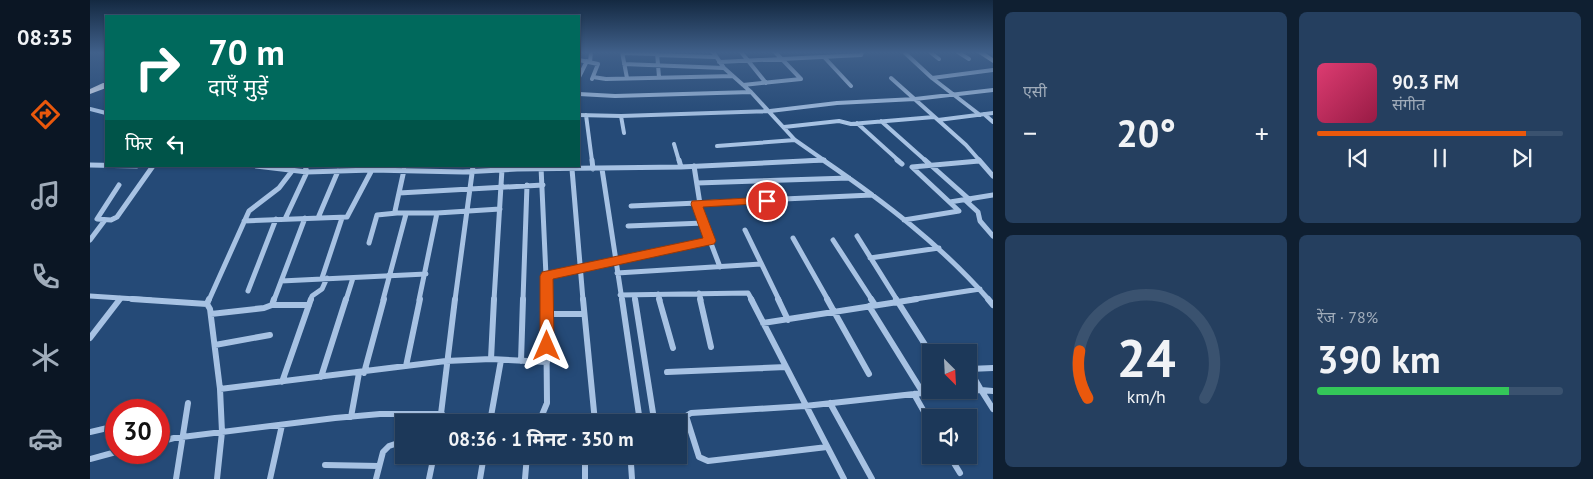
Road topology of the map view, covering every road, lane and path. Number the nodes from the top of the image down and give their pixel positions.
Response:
1 (594, 74) edge
2 (626, 74) edge
3 (759, 74) edge
4 (797, 74) edge
5 (840, 74) edge
6 (928, 74) edge
7 (960, 74) edge
8 (733, 76) joint
9 (659, 77) joint
10 (627, 78) junction
11 (891, 78) dead end
12 (932, 78) junction
13 (105, 81) edge
14 (766, 83) junction
15 (743, 84) junction
16 (851, 86) dead end
17 (90, 88) edge
18 (993, 90) edge
19 (751, 92) junction
20 (580, 94) edge
21 (954, 96) junction
22 (915, 99) junction
23 (90, 109) edge
24 (770, 111) junction
25 (105, 113) edge
26 (993, 113) edge
27 (982, 114) junction
28 (580, 115) edge
29 (586, 116) junction
30 (621, 116) junction
31 (936, 118) junction
32 (881, 121) junction
33 (993, 122) edge
34 (857, 123) junction
35 (784, 127) junction
36 (624, 133) dead end
37 (795, 140) junction
38 (674, 144) dead end
39 (717, 146) dead end
40 (824, 160) junction
41 (979, 161) junction
42 (902, 164) dead end
43 (90, 165) edge
44 (105, 165) edge
45 (930, 165) junction
46 (694, 166) junction
47 (152, 167) edge
48 (268, 167) edge
49 (305, 167) edge
50 (541, 167) edge
51 (681, 167) junction
52 (372, 168) edge
53 (517, 168) edge
54 (568, 168) edge
55 (292, 169) edge
56 (327, 169) edge
57 (472, 169) edge
58 (488, 169) edge
59 (593, 169) junction
60 (404, 170) junction
61 (502, 170) junction
62 (602, 170) junction
63 (338, 171) junction
64 (307, 172) junction
65 (993, 176) edge
66 (850, 178) junction
67 (697, 183) junction
68 (119, 185) dead end
69 (543, 185) junction
70 (501, 186) junction
71 (527, 186) junction
72 (470, 188) junction
73 (399, 193) junction
74 (872, 195) junction
75 (993, 195) edge
76 (967, 200) junction
77 (950, 202) junction
78 (698, 204) junction
79 (631, 206) dead end
80 (500, 209) junction
81 (468, 210) junction
82 (397, 213) junction
83 (437, 213) junction
84 (406, 214) junction
85 (286, 218) junction
86 (305, 218) junction
87 (318, 218) junction
88 (342, 218) junction
89 (276, 219) junction
90 (105, 220) junction
91 (904, 220) junction
92 (244, 221) junction
93 (704, 223) junction
94 (628, 226) dead end
95 (746, 230) dead end
96 (857, 236) dead end
97 (993, 236) edge
98 (793, 238) dead end
99 (90, 240) edge
100 (833, 240) dead end
101 (710, 241) junction
102 (369, 242) dead end
103 (938, 248) junction
104 (870, 258) junction
105 (616, 260) junction
106 (761, 264) junction
107 (720, 267) junction
108 (580, 270) junction
109 (617, 272) junction
110 (426, 274) junction
111 (391, 276) junction
112 (546, 276) junction
113 (325, 278) junction
114 (353, 278) junction
115 (281, 281) junction
116 (980, 289) junction
117 (248, 291) dead end
118 (658, 294) junction
119 (699, 294) junction
120 (620, 295) junction
121 (634, 295) junction
122 (90, 296) edge
123 (120, 299) junction
124 (897, 302) junction
125 (207, 304) junction
126 (272, 305) junction
127 (309, 305) junction
128 (993, 305) edge
129 (872, 306) junction
130 (833, 312) junction
131 (211, 314) junction
132 (547, 314) junction
133 (584, 314) junction
134 (788, 320) junction
135 (763, 324) junction
136 (270, 335) dead end
137 (90, 338) edge
138 (924, 344) edge
139 (215, 345) junction
140 (711, 347) dead end
141 (673, 348) dead end
142 (490, 359) junction
143 (501, 360) junction
144 (446, 361) junction
145 (521, 361) junction
146 (547, 362) junction
147 (406, 366) junction
148 (786, 367) junction
149 (993, 368) edge
150 (667, 372) dead end
151 (362, 373) junction
152 (869, 374) dead end
153 (321, 377) junction
154 (282, 382) junction
155 (220, 389) junction
156 (922, 390) edge
157 (981, 390) junction
158 (993, 391) edge
159 (922, 393) edge
160 (914, 394) junction
161 (188, 403) dead end
162 (830, 403) junction
163 (805, 406) junction
164 (922, 409) edge
165 (993, 409) edge
166 (653, 413) dead end
167 (442, 414) edge
168 (491, 414) edge
169 (543, 414) edge
170 (594, 414) edge
171 (639, 414) edge
172 (395, 415) edge
173 (350, 417) junction
174 (282, 425) junction
175 (105, 429) edge
176 (90, 432) edge
177 (222, 432) junction
178 (184, 437) junction
179 (170, 440) edge
180 (395, 446) edge
181 (827, 447) junction
182 (105, 455) edge
183 (90, 459) edge
184 (432, 464) edge
185 (482, 464) edge
186 (527, 464) edge
187 (584, 464) edge
188 (631, 464) edge
189 (954, 464) edge
190 (325, 465) dead end
191 (379, 466) junction
192 (960, 473) dead end
193 (176, 479) edge
194 (217, 479) edge
195 (270, 479) edge
196 (376, 479) edge
197 (430, 479) edge
198 (480, 479) edge
199 (526, 479) edge
200 (584, 479) edge
201 (632, 479) edge
202 (844, 479) edge
203 (872, 479) edge

1 - 10 street
2 - 10 street
3 - 14 street
4 - 14 street
5 - 16 street
6 - 12 street
7 - 12 street
8 - 9 street
8 - 15 street
9 - 10 street
11 - 22 street
12 - 21 street
13 - 17 main road
14 - 15 street
15 - 19 street
18 - 21 street
19 - 20 street
19 - 24 street
21 - 22 street
21 - 27 street
22 - 24 street
22 - 31 street
23 - 25 street
24 - 30 street
24 - 35 street
26 - 27 street
27 - 31 street
27 - 33 street
28 - 29 street
29 - 30 street
29 - 59 street
30 - 36 street
31 - 32 street
31 - 41 street
32 - 34 street
32 - 45 street
34 - 35 street
34 - 42 street
35 - 37 street
37 - 39 street
37 - 40 street
38 - 51 street
40 - 46 street
40 - 66 street
41 - 45 street
41 - 65 street
43 - 44 street
45 - 76 street
45 - 77 street
46 - 51 street
46 - 67 street
47 - 90 street
48 - 55 street
49 - 64 street
50 - 53 street
50 - 54 street
50 - 69 street
51 - 62 street
52 - 60 street
52 - 63 street
52 - 88 street
53 - 61 street
54 - 59 street
54 - 108 street
55 - 64 street
55 - 92 street
56 - 63 street
56 - 64 street
57 - 58 street
57 - 60 street
57 - 72 street
58 - 61 street
59 - 62 street
60 - 73 street
61 - 70 street
62 - 105 street
63 - 87 street
64 - 85 street
66 - 67 street
66 - 74 street
67 - 78 street
68 - 90 street
69 - 71 street
69 - 112 street
70 - 71 street
70 - 72 street
70 - 80 street
71 - 145 street
72 - 73 street
72 - 81 street
73 - 82 street
74 - 78 street
74 - 91 street
75 - 76 street
76 - 77 street
76 - 97 street
77 - 91 street
78 - 79 street
78 - 93 street
80 - 81 street
80 - 142 street
81 - 83 street
81 - 144 street
82 - 84 street
82 - 102 street
83 - 84 street
83 - 110 street
84 - 111 street
85 - 86 street
85 - 89 street
86 - 87 street
86 - 115 street
87 - 88 street
88 - 113 street
89 - 92 street
89 - 117 street
90 - 99 street
91 - 103 street
92 - 125 street
93 - 94 street
93 - 101 street
95 - 106 street
96 - 104 street
98 - 130 street
100 - 129 street
101 - 105 street
101 - 107 street
103 - 104 street
103 - 116 street
104 - 124 street
105 - 108 street
105 - 109 street
106 - 107 street
106 - 134 street
107 - 109 street
108 - 112 street
108 - 133 street
109 - 120 street
110 - 111 street
110 - 147 street
111 - 114 street
111 - 151 street
112 - 132 street
113 - 114 street
113 - 115 street
113 - 127 street
114 - 153 street
115 - 126 street
116 - 124 street
116 - 128 street
118 - 119 street
118 - 121 street
118 - 141 street
119 - 135 street
119 - 140 street
120 - 121 street
120 - 171 street
121 - 166 street
122 - 123 street
123 - 125 street
123 - 137 street
124 - 129 street
124 - 138 street
125 - 131 street
126 - 127 street
126 - 131 street
127 - 154 street
129 - 130 street
129 - 156 street
130 - 134 street
130 - 152 street
131 - 139 street
132 - 133 street
132 - 146 street
133 - 170 street
134 - 135 street
135 - 148 street
136 - 139 street
139 - 155 street
142 - 143 street
142 - 144 street
143 - 145 street
143 - 168 street
144 - 147 street
144 - 167 street
145 - 146 street
146 - 169 street
147 - 151 street
148 - 150 street
148 - 163 street
149 - 157 street
151 - 153 street
151 - 173 street
153 - 154 street
154 - 155 street
155 - 177 street
157 - 158 street
157 - 165 street
159 - 160 street
160 - 162 street
160 - 164 street
161 - 178 street
162 - 163 street
162 - 203 street
163 - 181 street
163 - 181 street
172 - 173 street
173 - 174 street
174 - 177 street
174 - 195 street
175 - 176 street
177 - 178 street
177 - 194 street
178 - 179 street
178 - 193 street
180 - 191 street
181 - 202 street
182 - 183 street
184 - 197 street
185 - 198 street
186 - 199 street
187 - 200 street
188 - 201 street
189 - 192 street
190 - 191 street
191 - 196 street

